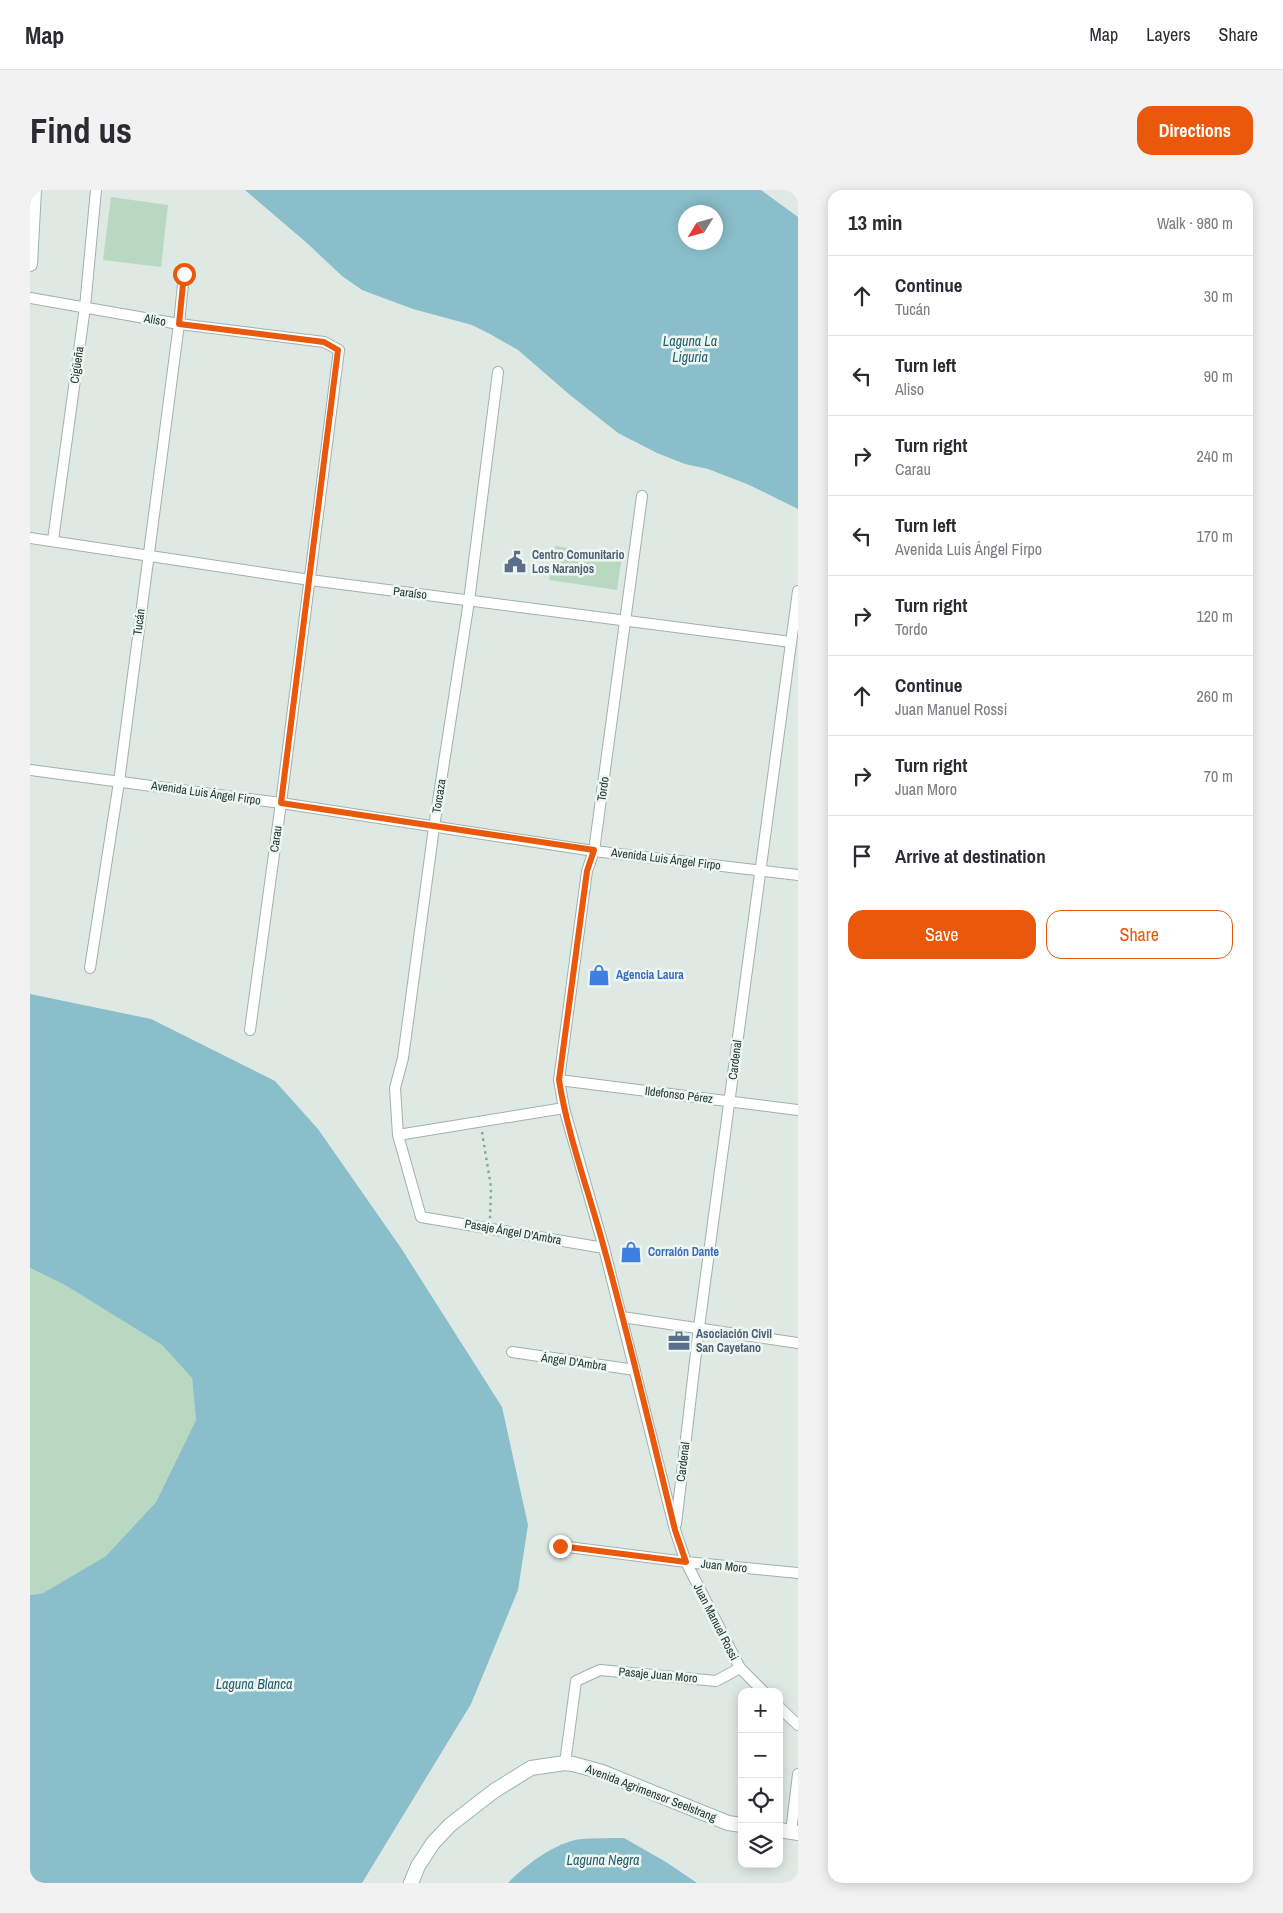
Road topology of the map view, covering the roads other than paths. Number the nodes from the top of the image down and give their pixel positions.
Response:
1 (34, 190) edge
2 (96, 190) edge
3 (30, 264) edge
4 (184, 274) dead end
5 (30, 298) edge
6 (85, 307) junction
7 (179, 324) junction
8 (338, 350) joint
9 (498, 372) dead end
10 (642, 496) dead end
11 (30, 538) edge
12 (53, 540) junction
13 (148, 555) junction
14 (310, 580) junction
15 (798, 591) edge
16 (469, 600) junction
17 (626, 621) junction
18 (791, 642) junction
19 (30, 770) edge
20 (119, 782) junction
21 (281, 803) junction
22 (434, 827) junction
23 (594, 850) junction
24 (759, 870) junction
25 (798, 875) edge
26 (90, 968) dead end
27 (250, 1030) dead end
28 (559, 1080) junction
29 (730, 1101) junction
30 (564, 1108) junction
31 (798, 1110) edge
32 (398, 1135) junction
33 (421, 1217) joint
34 (604, 1248) junction
35 (622, 1317) junction
36 (699, 1327) junction
37 (798, 1343) edge
38 (512, 1352) dead end
39 (635, 1370) junction
40 (675, 1530) junction
41 (560, 1546) dead end
42 (686, 1562) junction
43 (798, 1573) edge
44 (740, 1668) junction
45 (760, 1688) edge
46 (783, 1711) edge
47 (798, 1725) edge
48 (565, 1763) junction
49 (798, 1774) edge
50 (738, 1824) edge
51 (789, 1832) edge
52 (411, 1883) edge

1 - 3 street
2 - 6 street, Cigüeña
4 - 7 street, Tucán
5 - 6 street, Aliso
6 - 7 street, Aliso
6 - 12 street, Cigüeña
7 - 8 street, Aliso
7 - 13 street, Tucán
8 - 14 street, Carau
9 - 16 street, Torcaza
10 - 17 street, Tordo
11 - 12 street, Paraíso
12 - 13 street, Paraíso
13 - 14 street, Paraíso
13 - 20 street, Tucán
14 - 16 street, Paraíso
14 - 21 street, Carau
15 - 18 street, Cardenal
16 - 17 street, Paraíso
16 - 22 street, Torcaza
17 - 18 street, Paraíso
17 - 23 street, Tordo
18 - 24 street, Cardenal
19 - 20 street, Avenida Luis Ángel Firpo
20 - 21 street, Avenida Luis Ángel Firpo
20 - 26 street, Tucán
21 - 22 street, Avenida Luis Ángel Firpo
21 - 27 street, Carau
22 - 23 street, Avenida Luis Ángel Firpo
22 - 32 street, Torcaza
23 - 24 street, Avenida Luis Ángel Firpo
23 - 28 street, Tordo
24 - 25 street, Avenida Luis Ángel Firpo
24 - 29 street, Cardenal
28 - 29 street, Ildefonso Pérez
28 - 30 street, Juan Manuel Rossi
29 - 31 street, Ildefonso Pérez
29 - 36 street, Cardenal
30 - 32 street
30 - 34 street, Juan Manuel Rossi
32 - 33 street, Torcaza
33 - 34 street, Pasaje Ángel D'Ambra
34 - 35 street, Juan Manuel Rossi
35 - 36 street
35 - 39 street, Juan Manuel Rossi
36 - 37 street
36 - 40 street, Cardenal
38 - 39 street, Ángel D'Ambra
39 - 40 street, Juan Manuel Rossi
40 - 42 street, Juan Manuel Rossi
41 - 42 street, Juan Moro
42 - 43 street, Juan Moro
42 - 44 street, Juan Manuel Rossi
44 - 45 street, Juan Manuel Rossi
44 - 48 street, Pasaje Juan Moro
46 - 47 street
48 - 50 street, Avenida Agrimensor Seelstrang
48 - 52 street, Avenida Agrimensor Seelstrang
49 - 51 street

